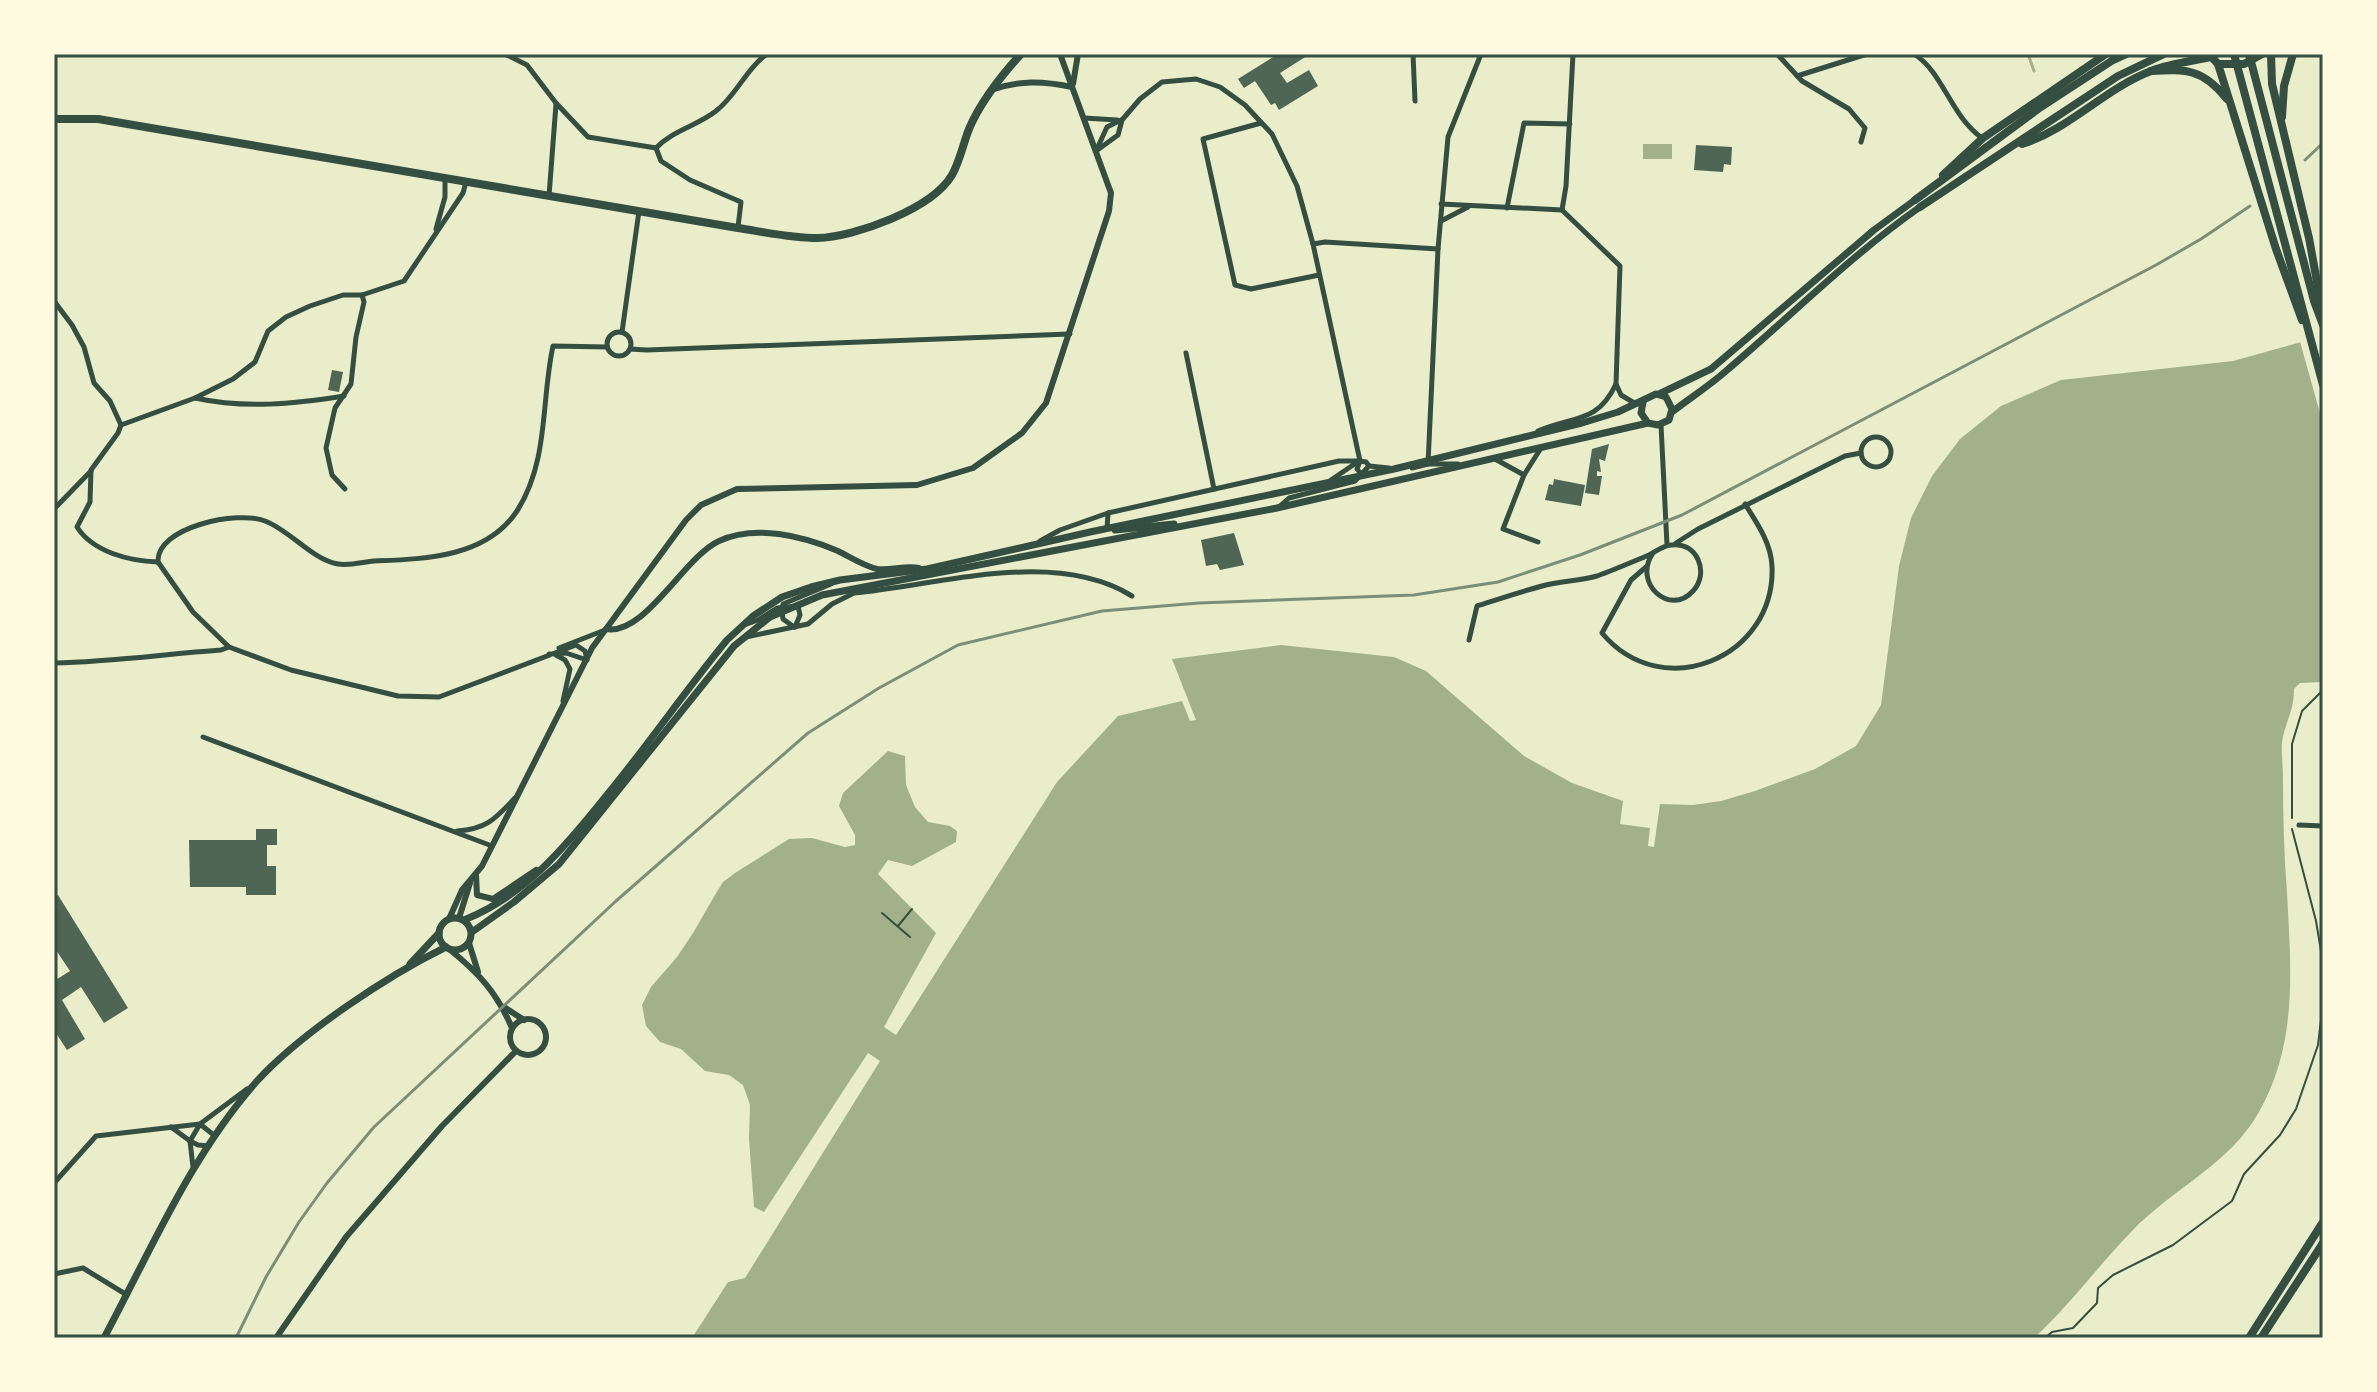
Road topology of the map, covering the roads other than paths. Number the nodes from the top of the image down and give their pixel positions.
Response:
1 (505, 54) edge
2 (767, 54) edge
3 (1021, 54) edge
4 (1060, 54) edge
5 (1078, 54) edge
6 (1413, 54) edge
7 (1481, 54) edge
8 (1573, 54) edge
9 (1777, 54) edge
10 (1867, 54) edge
11 (1914, 54) edge
12 (2106, 54) edge
13 (2126, 54) edge
14 (2164, 54) edge
15 (2234, 54) edge
16 (2249, 54) edge
17 (2262, 54) edge
18 (2271, 54) edge
19 (2293, 54) edge
20 (2213, 58) edge
21 (2151, 71) junction
22 (1797, 76) junction
23 (1072, 87) junction
24 (991, 90) junction
25 (1415, 101) dead end
26 (556, 103) junction
27 (2230, 103) junction
28 (1084, 118) junction
29 (54, 119) edge
30 (1122, 120) junction
31 (2281, 122) junction
32 (1261, 123) junction
33 (1570, 124) junction
34 (1983, 138) junction
35 (1861, 142) dead end
36 (2013, 147) junction
37 (656, 148) junction
38 (1096, 151) junction
39 (445, 177) junction
40 (466, 181) junction
41 (549, 196) junction
42 (445, 197) junction
43 (457, 202) junction
44 (1918, 203) junction
45 (1441, 204) junction
46 (1470, 206) junction
47 (1507, 208) junction
48 (1562, 210) junction
49 (639, 211) junction
50 (1440, 221) junction
51 (738, 228) junction
52 (433, 238) junction
53 (1313, 244) junction
54 (1438, 249) junction
55 (1320, 274) junction
56 (362, 295) junction
57 (54, 301) edge
58 (2323, 315) edge
59 (2323, 325) edge
60 (622, 332) junction
61 (2308, 332) junction
62 (1071, 334) junction
63 (607, 347) junction
64 (630, 349) junction
65 (1186, 353) dead end
66 (1616, 384) junction
67 (2323, 385) edge
68 (1656, 394) junction
69 (345, 396) junction
70 (195, 398) junction
71 (1640, 403) junction
72 (1672, 412) junction
73 (1648, 423) junction
74 (121, 425) junction
75 (1661, 425) junction
76 (1528, 435) junction
77 (1542, 447) junction
78 (1861, 453) junction
79 (1494, 459) junction
80 (1360, 461) junction
81 (1428, 462) junction
82 (1471, 464) junction
83 (1369, 466) junction
84 (1394, 469) junction
85 (91, 470) junction
86 (1524, 475) junction
87 (1362, 478) junction
88 (1326, 483) junction
89 (345, 489) dead end
90 (1214, 489) junction
91 (1745, 504) junction
92 (1277, 508) junction
93 (54, 509) edge
94 (1108, 513) junction
95 (1205, 522) junction
96 (1107, 529) junction
97 (1538, 542) dead end
98 (1675, 544) junction
99 (1033, 545) junction
100 (1667, 545) junction
101 (1653, 553) junction
102 (158, 562) junction
103 (1646, 567) junction
104 (927, 569) junction
105 (840, 580) junction
106 (1132, 596) dead end
107 (798, 606) junction
108 (782, 610) junction
109 (743, 626) junction
110 (795, 628) junction
111 (606, 629) junction
112 (744, 638) junction
113 (1469, 640) dead end
114 (229, 647) junction
115 (549, 654) junction
116 (587, 660) junction
117 (54, 663) edge
118 (560, 712) junction
119 (203, 737) dead end
120 (521, 791) junction
121 (2299, 825) dead end
122 (2323, 826) edge
123 (453, 831) junction
124 (492, 846) junction
125 (559, 854) junction
126 (476, 875) junction
127 (470, 883) junction
128 (449, 919) junction
129 (462, 919) junction
130 (472, 932) junction
131 (439, 933) junction
132 (469, 943) junction
133 (448, 948) junction
134 (406, 968) junction
135 (478, 972) junction
136 (502, 1006) junction
137 (524, 1020) junction
138 (512, 1028) junction
139 (516, 1051) junction
140 (258, 1081) junction
141 (200, 1124) junction
142 (170, 1127) junction
143 (215, 1136) junction
144 (190, 1141) junction
145 (209, 1146) junction
146 (193, 1171) junction
147 (54, 1183) edge
148 (2323, 1222) edge
149 (2323, 1243) edge
150 (54, 1274) edge
151 (127, 1295) junction
152 (104, 1338) edge
153 (276, 1338) edge
154 (2249, 1338) edge
155 (2261, 1338) edge

1 - 26 street
2 - 37 street
3 - 24 main road
4 - 23 street
5 - 23 street
6 - 25 street
7 - 45 street
8 - 33 street
9 - 22 street
10 - 22 street
11 - 34 street
12 - 34 main road
13 - 44 main road
14 - 36 main road
15 - 61 main road
16 - 59 main road
17 - 20 main road
18 - 31 main road
19 - 31 main road
20 - 21 main road
20 - 27 main road
21 - 27 main road
21 - 36 main road
22 - 35 street
23 - 24 street
23 - 28 street
24 - 51 main road
26 - 37 street
26 - 41 street
27 - 61 main road
28 - 30 street
28 - 38 street
29 - 39 main road
30 - 32 street
30 - 38 street
30 - 38 street
31 - 58 main road
32 - 53 street
32 - 55 street
33 - 47 street
33 - 48 street
34 - 44 main road
36 - 44 main road
37 - 51 street
38 - 62 street
39 - 40 main road
39 - 42 street
40 - 41 main road
40 - 43 street
41 - 49 main road
42 - 43 street
42 - 52 street
43 - 52 street
44 - 68 main road
44 - 72 main road
45 - 46 street
45 - 50 street
46 - 47 street
46 - 50 street
47 - 48 street
48 - 66 street
49 - 51 main road
49 - 60 street
50 - 54 street
52 - 56 street
53 - 54 street
53 - 55 street
54 - 81 street
55 - 80 street
56 - 69 street
56 - 70 street
57 - 74 street
60 - 63 street
60 - 64 street
61 - 67 main road
62 - 64 street
62 - 111 street
63 - 64 street
63 - 102 street
65 - 90 street
66 - 71 street
66 - 76 street
68 - 71 main road
68 - 72 main road
69 - 70 street
69 - 89 street
70 - 74 street
71 - 73 main road
71 - 76 main road
72 - 75 main road
73 - 75 main road
73 - 77 main road
74 - 85 street
75 - 100 street
76 - 81 main road
77 - 79 main road
77 - 86 street
78 - 78 street
78 - 91 street
79 - 82 main road
79 - 86 street
80 - 83 street
80 - 87 street
80 - 88 street
80 - 90 street
81 - 82 street
81 - 84 main road
81 - 87 street
82 - 92 main road
83 - 84 street
83 - 87 street
84 - 87 main road
85 - 93 street
85 - 102 street
86 - 97 street
87 - 88 main road
87 - 92 street
88 - 96 main road
90 - 94 street
91 - 98 street
91 - 103 street
92 - 95 main road
94 - 96 street
94 - 99 street
95 - 96 main road
95 - 107 main road
96 - 99 main road
98 - 100 street
98 - 103 street
99 - 104 main road
100 - 101 street
101 - 103 street
101 - 113 street
102 - 114 street
104 - 105 main road
104 - 111 street
105 - 108 street
105 - 109 main road
106 - 110 street
107 - 108 main road
107 - 110 street
108 - 109 street
108 - 110 street
108 - 112 main road
109 - 125 main road
110 - 112 street
111 - 115 street
111 - 116 street
112 - 130 main road
114 - 115 street
114 - 117 street
115 - 116 street
115 - 116 street
115 - 118 street
116 - 118 street
118 - 120 street
119 - 123 street
120 - 123 street
120 - 124 street
121 - 122 street
123 - 124 street
124 - 126 street
125 - 126 street
125 - 129 main road
126 - 127 street
127 - 128 street
127 - 129 street
128 - 129 main road
128 - 131 main road
129 - 130 main road
130 - 132 main road
131 - 133 main road
131 - 134 main road
132 - 133 main road
132 - 135 street
133 - 134 main road
133 - 135 street
134 - 140 main road
135 - 136 street
136 - 137 street
136 - 138 street
137 - 138 street
137 - 139 street
138 - 139 street
139 - 153 street
140 - 141 street
140 - 143 main road
141 - 142 street
141 - 143 street
141 - 144 street
142 - 144 street
142 - 147 street
143 - 145 main road
144 - 145 street
144 - 146 street
145 - 146 main road
146 - 151 main road
148 - 154 main road
149 - 155 main road
150 - 151 street
151 - 152 main road

